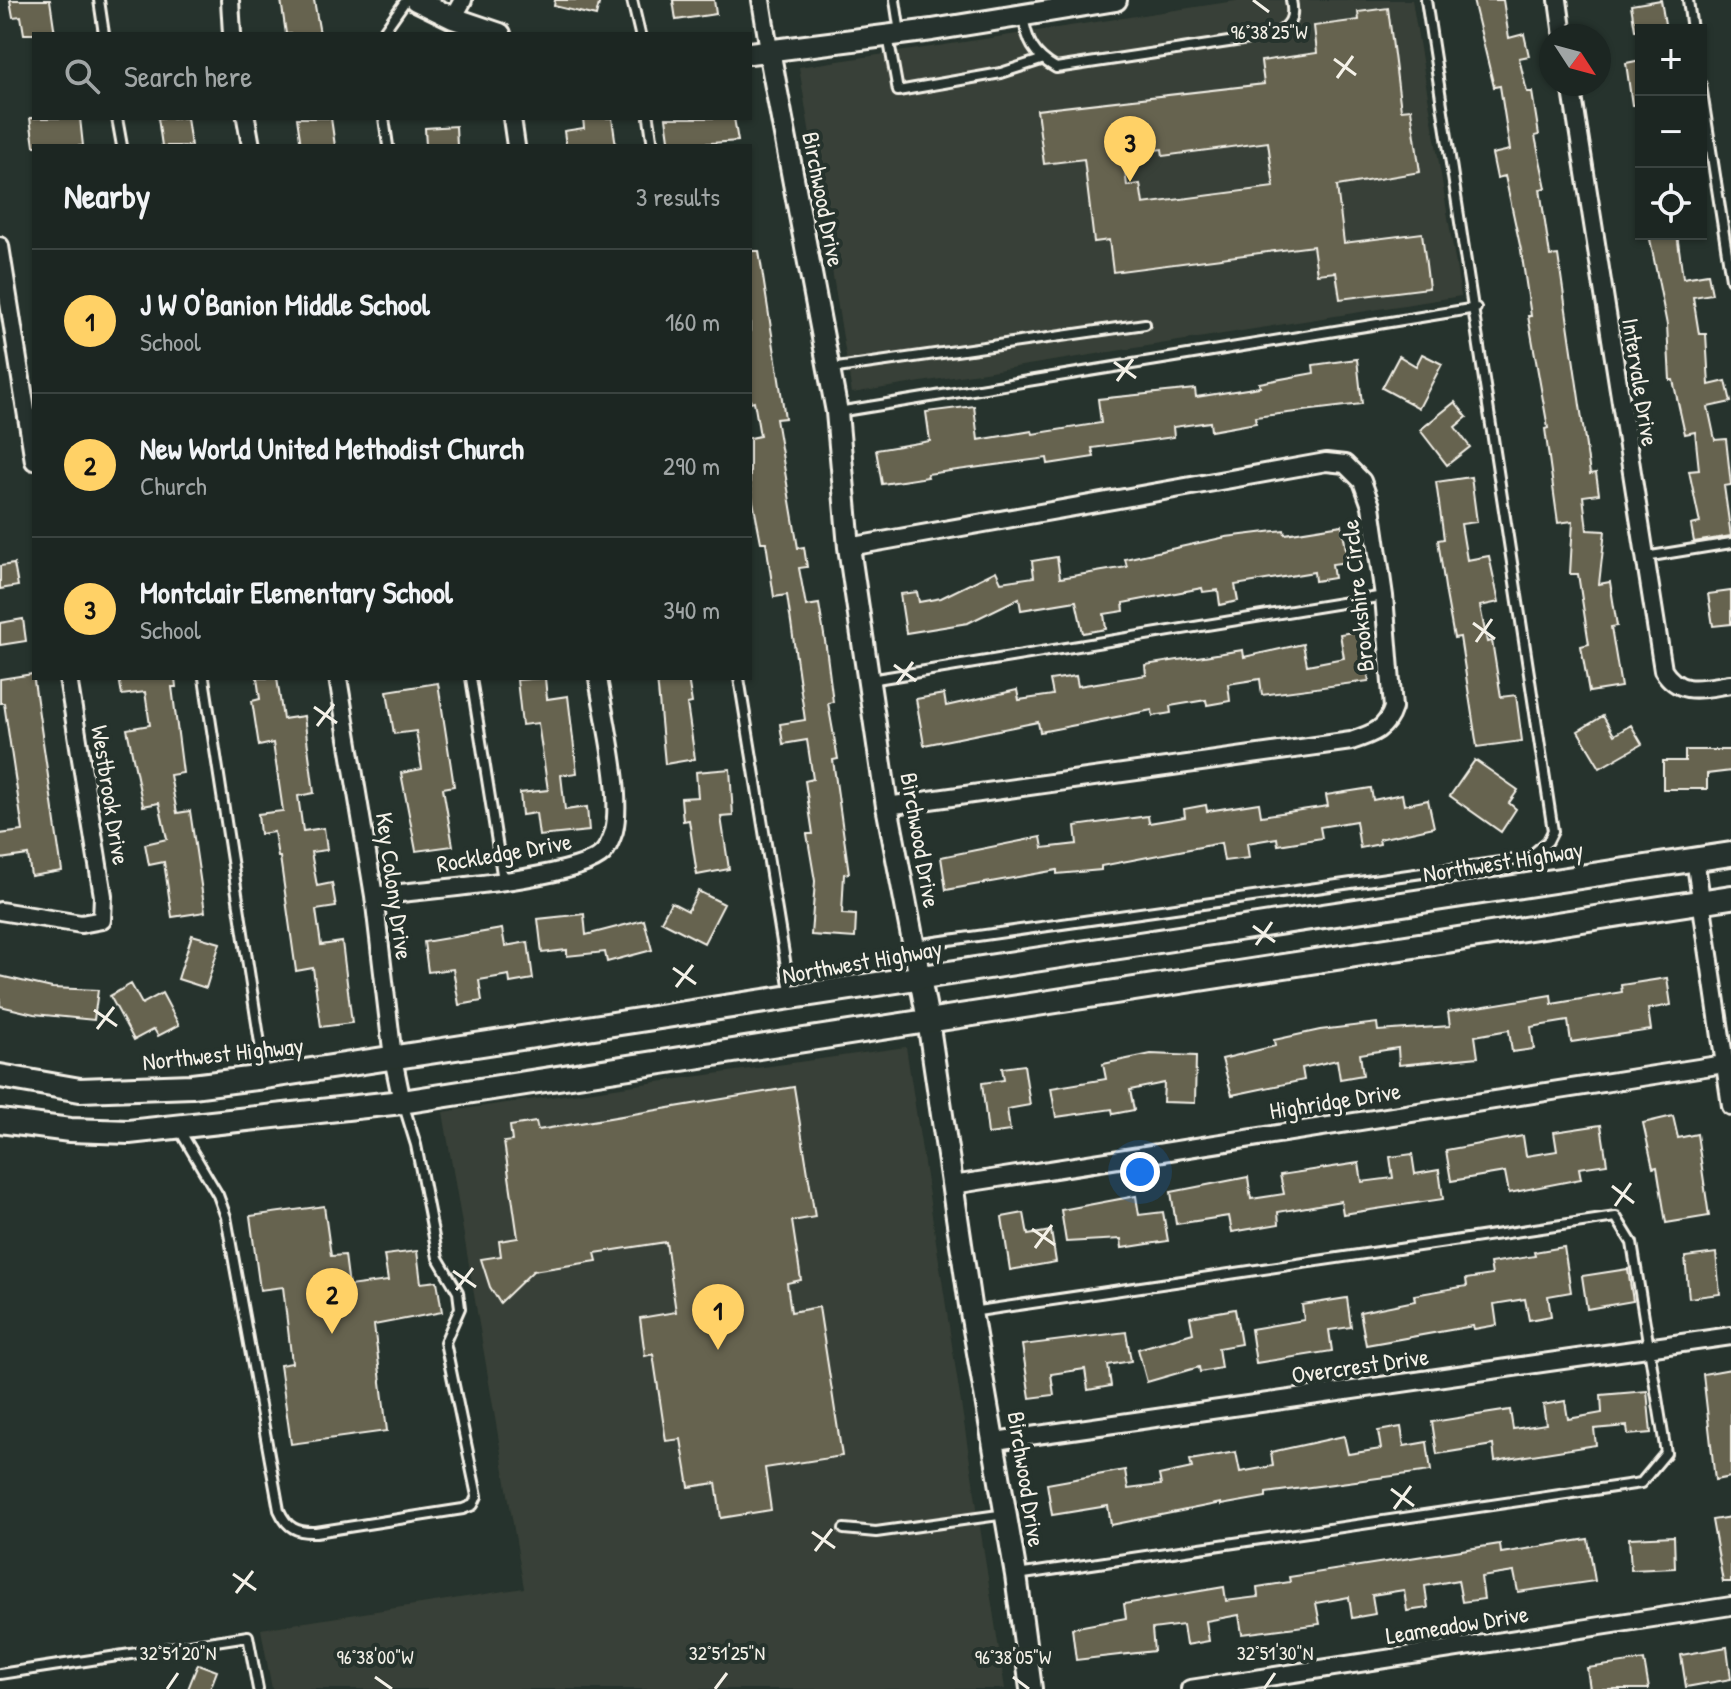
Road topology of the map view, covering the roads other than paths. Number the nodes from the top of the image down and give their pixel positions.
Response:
1 (99, 0) edge
2 (230, 0) edge
3 (406, 0) edge
4 (416, 0) edge
5 (632, 0) edge
6 (761, 0) edge
7 (895, 0) edge
8 (1116, 0) edge
9 (1291, 0) edge
10 (1426, 0) edge
11 (1558, 0) edge
12 (1688, 0) edge
13 (1022, 8) edge
14 (458, 9) edge
15 (1561, 24) edge
16 (1691, 24) edge
17 (104, 32) edge
18 (232, 32) edge
19 (383, 32) edge
20 (497, 32) edge
21 (640, 32) edge
22 (894, 34) junction
23 (760, 52) edge
24 (1041, 60) junction
25 (1573, 96) edge
26 (1703, 96) edge
27 (117, 120) edge
28 (246, 120) edge
29 (384, 120) edge
30 (512, 120) edge
31 (649, 120) edge
32 (122, 144) edge
33 (251, 144) edge
34 (388, 144) edge
35 (516, 144) edge
36 (653, 144) edge
37 (0, 246) edge
38 (1731, 279) edge
39 (1476, 308) junction
40 (1145, 324) dead end
41 (829, 369) junction
42 (837, 412) junction
43 (32, 448) edge
44 (1731, 543) edge
45 (849, 547) junction
46 (1644, 557) junction
47 (1384, 596) junction
48 (68, 680) edge
49 (204, 680) edge
50 (338, 680) edge
51 (471, 680) edge
52 (598, 680) edge
53 (739, 680) edge
54 (869, 681) junction
55 (1731, 684) edge
56 (887, 806) junction
57 (1731, 854) edge
58 (1695, 858) junction
59 (503, 880) junction
60 (374, 896) junction
61 (1731, 897) edge
62 (1699, 902) junction
63 (0, 911) edge
64 (913, 946) junction
65 (919, 976) junction
66 (791, 1000) junction
67 (928, 1020) junction
68 (393, 1058) junction
69 (1724, 1064) junction
70 (0, 1076) edge
71 (265, 1077) junction
72 (402, 1102) junction
73 (1731, 1106) edge
74 (0, 1121) edge
75 (179, 1129) junction
76 (953, 1185) junction
77 (971, 1312) junction
78 (1731, 1336) edge
79 (1651, 1348) junction
80 (995, 1441) junction
81 (1007, 1514) junction
82 (844, 1529) dead end
83 (1016, 1575) junction
84 (1731, 1606) edge
85 (0, 1674) edge
86 (258, 1689) edge
87 (1031, 1689) edge
88 (1190, 1689) edge

1 - 17 lane
2 - 18 street
3 - 19 lane
4 - 14 street
5 - 21 lane
6 - 23 street, Birchwood Drive
7 - 22 lane
8 - 13 street
9 - 24 lane
10 - 39 lane
11 - 15 street
12 - 16 lane
13 - 22 street
13 - 24 lane
14 - 20 street
22 - 23 street
22 - 24 lane
23 - 41 street, Birchwood Drive
25 - 46 street, Intervale Drive
26 - 38 lane
27 - 32 lane
28 - 33 street
29 - 34 lane
30 - 35 street
31 - 36 lane
37 - 43 street
39 - 42 lane
39 - 64 lane
40 - 41 lane
41 - 42 street, Birchwood Drive
42 - 45 street, Birchwood Drive
44 - 46 lane
45 - 47 street, Brookshire Circle
45 - 54 street, Birchwood Drive
46 - 55 street, Intervale Drive
47 - 54 lane
47 - 56 street, Brookshire Circle
48 - 63 street, Westbrook Drive
49 - 71 lane
50 - 60 street, Key Colony Drive
51 - 59 lane
52 - 59 street, Rockledge Drive
53 - 66 lane
54 - 56 street, Birchwood Drive
56 - 64 street, Birchwood Drive
57 - 58 main road, Northwest Highway
58 - 62 street
58 - 65 main road, Northwest Highway
59 - 60 street, Rockledge Drive
60 - 68 street, Key Colony Drive
61 - 62 main road
62 - 67 main road
62 - 69 street
64 - 65 street, Birchwood Drive
65 - 66 main road, Northwest Highway
65 - 67 street, Birchwood Drive
66 - 68 main road, Northwest Highway
67 - 72 main road
67 - 76 street, Birchwood Drive
68 - 71 main road, Northwest Highway
68 - 72 street, Key Colony Drive
69 - 73 street
69 - 76 street, Highridge Drive
70 - 71 main road, Northwest Highway
72 - 75 main road
72 - 75 lane
74 - 75 main road
76 - 77 street, Birchwood Drive
77 - 79 lane
77 - 80 street, Birchwood Drive
78 - 79 street, Overcrest Drive
79 - 80 street, Overcrest Drive
79 - 83 lane
80 - 81 street, Birchwood Drive
81 - 82 lane
81 - 83 street, Birchwood Drive
83 - 87 street, Birchwood Drive
84 - 88 street, Leameadow Drive
85 - 86 lane

